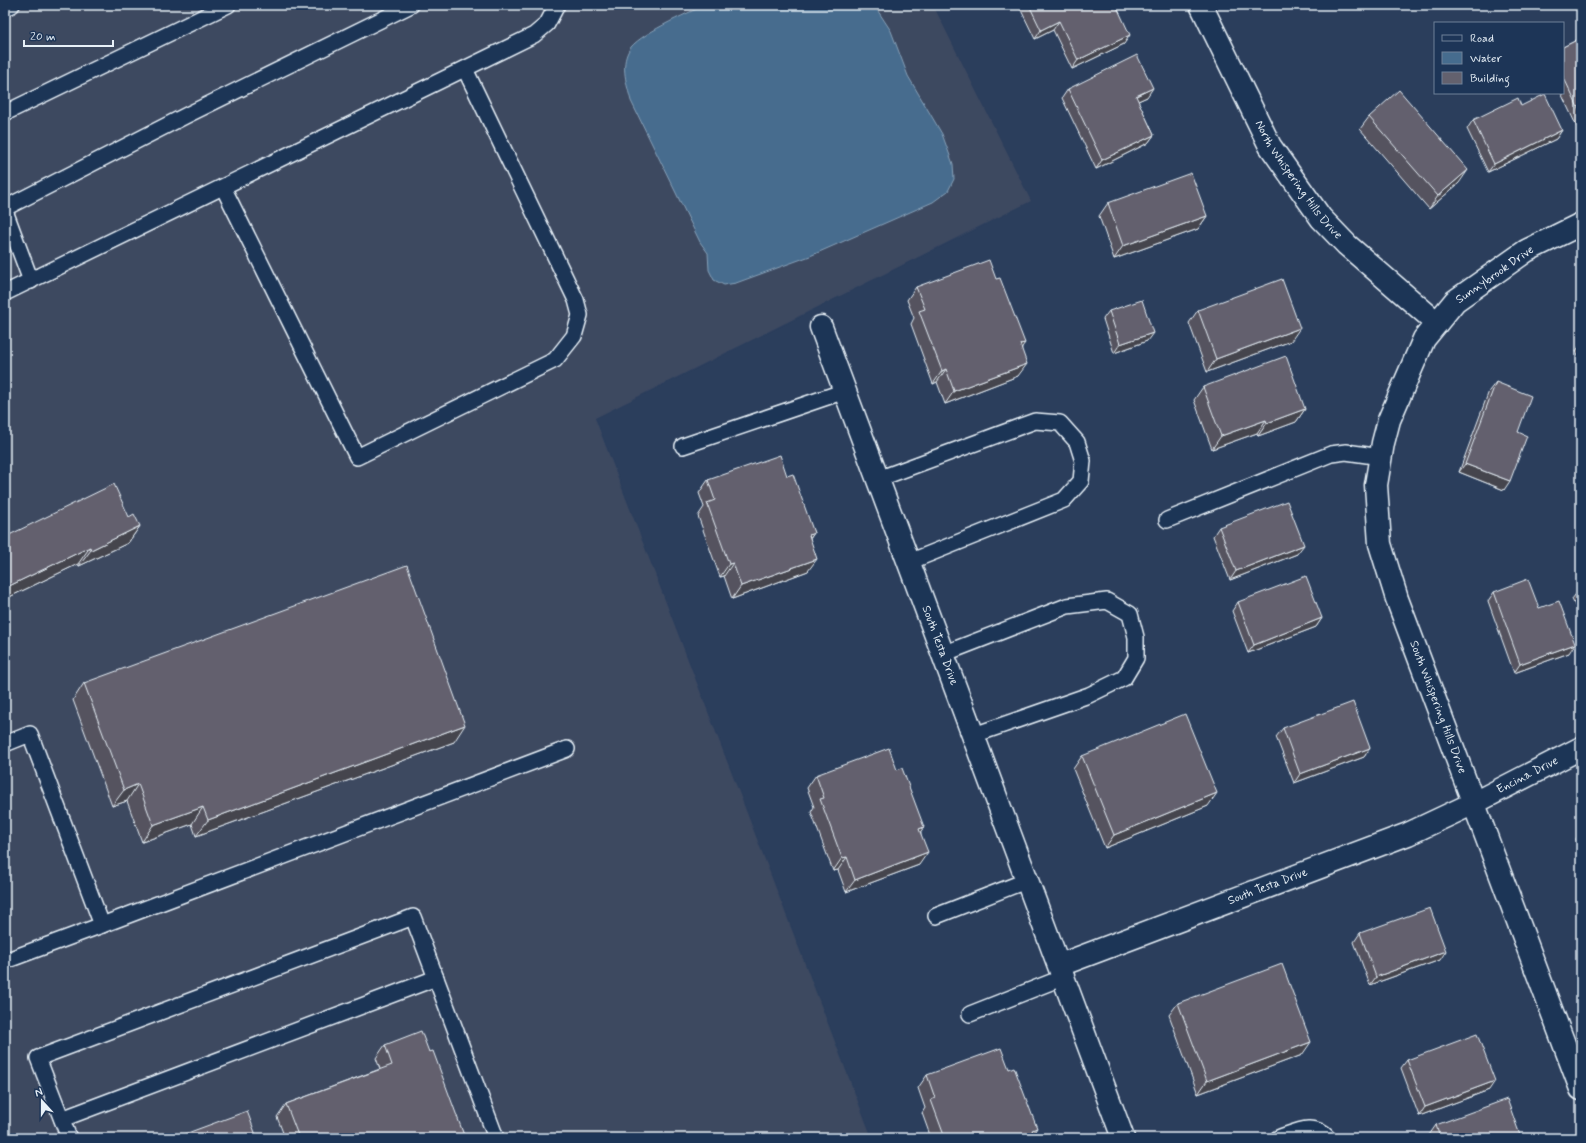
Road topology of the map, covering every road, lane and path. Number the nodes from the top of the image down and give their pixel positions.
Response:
1 (12, 5) edge
2 (228, 5) edge
3 (411, 5) edge
4 (557, 5) edge
5 (1201, 5) edge
6 (5, 8) edge
7 (465, 69) junction
8 (5, 113) edge
9 (223, 187) junction
10 (5, 208) edge
11 (5, 211) edge
12 (1581, 224) edge
13 (31, 281) junction
14 (5, 293) edge
15 (1437, 323) junction
16 (821, 327) dead end
17 (845, 391) junction
18 (683, 446) dead end
19 (1381, 457) junction
20 (878, 479) junction
21 (1167, 520) dead end
22 (909, 562) junction
23 (943, 654) junction
24 (974, 735) junction
25 (5, 744) edge
26 (1581, 748) edge
27 (566, 749) dead end
28 (1474, 803) junction
29 (1028, 880) junction
30 (936, 916) dead end
31 (102, 925) junction
32 (6, 957) edge
33 (1062, 971) junction
34 (436, 978) junction
35 (970, 1014) dead end
36 (1581, 1089) edge
37 (62, 1119) junction
38 (69, 1138) edge
39 (496, 1138) edge
40 (1124, 1138) edge
41 (1278, 1138) edge
42 (1328, 1138) edge

1 - 6 lane
2 - 8 lane
3 - 10 lane
4 - 7 lane
5 - 15 street, North Whispering Hills Drive
7 - 9 lane
7 - 9 lane
9 - 13 lane
11 - 13 lane
12 - 15 street, Sunnybrook Drive
13 - 14 lane
15 - 19 street, South Whispering Hills Drive
16 - 17 street, South Testa Drive
17 - 18 lane
17 - 20 street, South Testa Drive
19 - 21 lane
19 - 28 street, South Whispering Hills Drive
20 - 22 street, South Testa Drive
20 - 22 lane
22 - 23 street, South Testa Drive
23 - 24 street, South Testa Drive
23 - 24 lane
24 - 29 street, South Testa Drive
25 - 31 lane
26 - 28 street, Encina Drive
27 - 31 lane
28 - 33 street, South Testa Drive
28 - 36 street, South Whispering Hills Drive
29 - 30 lane
29 - 33 street, South Testa Drive
31 - 32 lane
33 - 35 lane
33 - 40 street, South Testa Drive
34 - 37 lane
34 - 37 lane
34 - 39 lane
37 - 38 lane
41 - 42 lane

